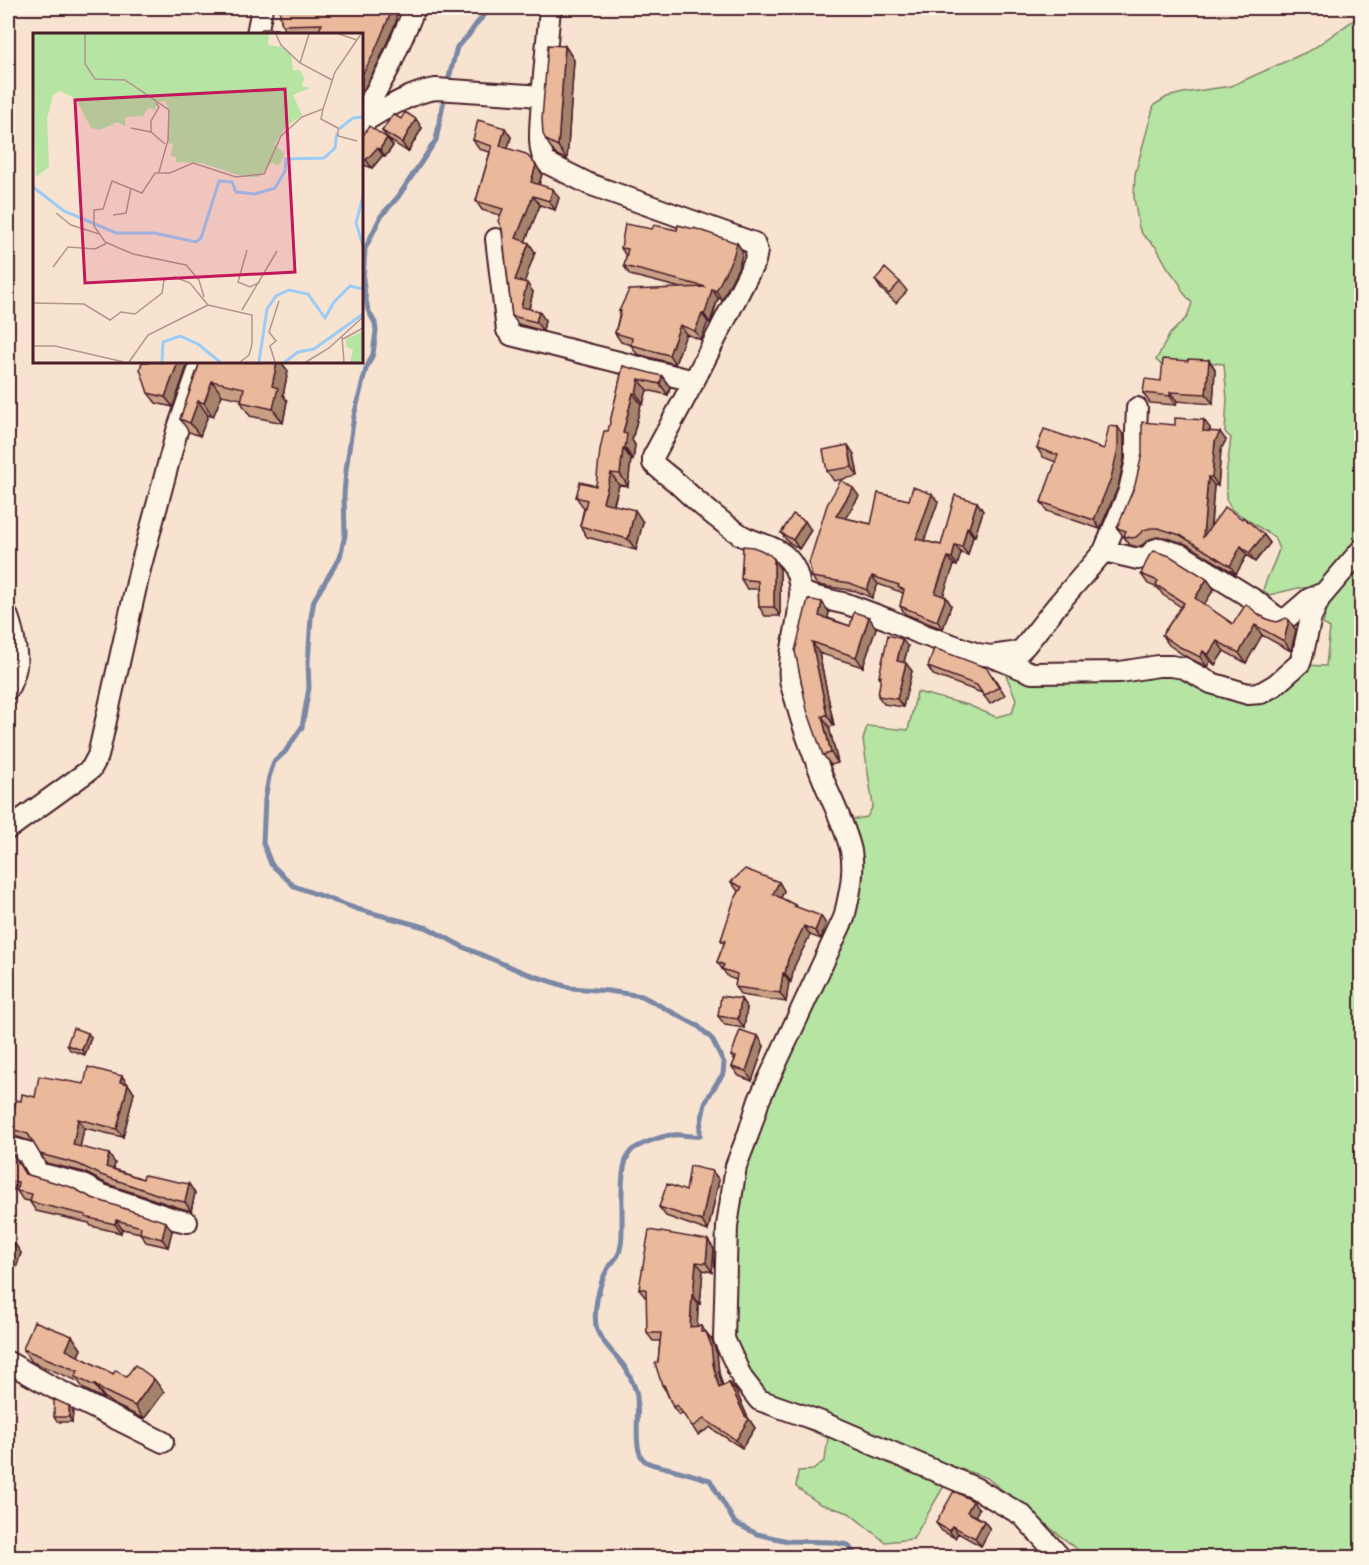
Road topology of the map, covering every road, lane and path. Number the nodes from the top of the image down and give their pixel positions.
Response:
1 (262, 8) edge
2 (415, 8) edge
3 (550, 8) edge
4 (257, 33) edge
5 (542, 97) junction
6 (363, 120) edge
7 (363, 122) edge
8 (496, 239) dead end
9 (202, 363) edge
10 (694, 381) junction
11 (1137, 408) dead end
12 (1362, 549) edge
13 (1104, 551) junction
14 (801, 591) junction
15 (1324, 594) junction
16 (8, 617) edge
17 (991, 656) junction
18 (8, 689) edge
19 (8, 830) edge
20 (8, 1147) edge
21 (187, 1222) dead end
22 (8, 1362) edge
23 (164, 1442) dead end
24 (1061, 1557) edge

1 - 4 street
2 - 6 street
3 - 5 street
5 - 7 street
5 - 10 street
8 - 10 street
9 - 19 street
10 - 14 street
11 - 13 street
12 - 15 street
13 - 15 street
13 - 17 street
14 - 17 street
14 - 24 street
15 - 17 street
16 - 18 street
20 - 21 street
22 - 23 street

